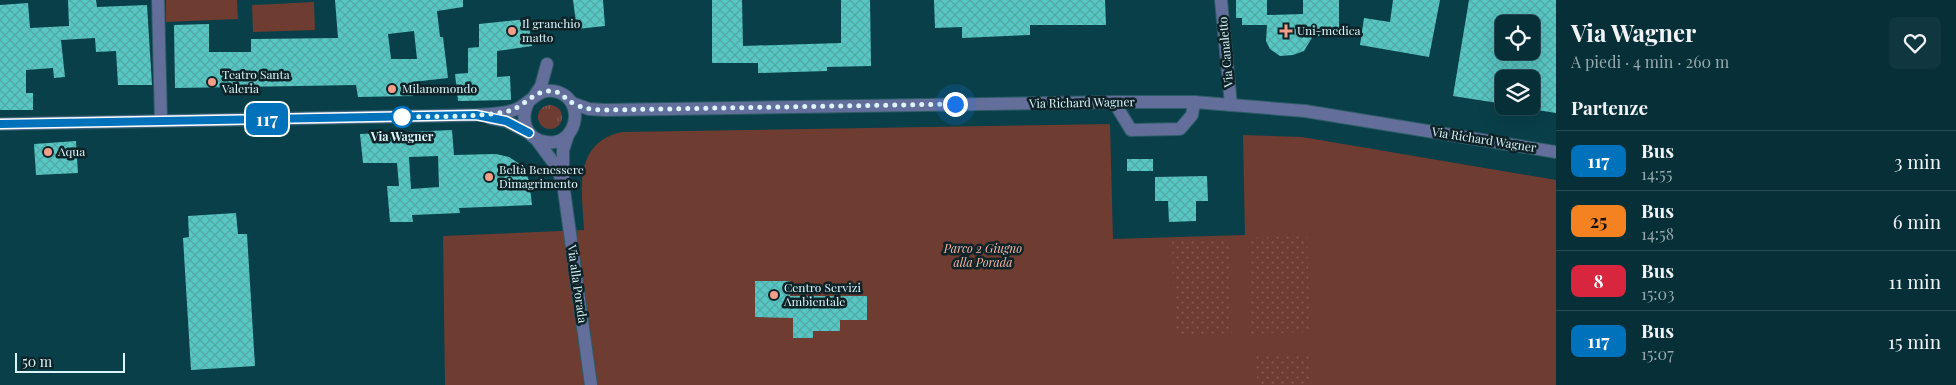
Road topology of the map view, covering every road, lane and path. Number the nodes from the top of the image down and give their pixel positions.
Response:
1 (158, 0) edge
2 (1221, 0) edge
3 (559, 92) junction
4 (532, 98) junction
5 (1114, 102) junction
6 (1194, 102) junction
7 (572, 104) junction
8 (1231, 105) junction
9 (604, 110) junction
10 (476, 115) junction
11 (161, 121) junction
12 (0, 124) edge
13 (571, 131) junction
14 (533, 136) junction
15 (1556, 152) edge
16 (563, 182) junction
17 (591, 385) edge

1 - 11 street
2 - 8 street, Via Canaletto
3 - 4 street
3 - 4 street
3 - 7 street
4 - 10 street
4 - 14 street
5 - 6 street, Via Richard Wagner
5 - 6 street
5 - 9 street, Via Richard Wagner
6 - 8 street, Via Richard Wagner
7 - 9 street, Via Richard Wagner
7 - 13 street
8 - 15 street, Via Richard Wagner
9 - 13 street, Via Richard Wagner
10 - 11 street
10 - 14 street
11 - 12 street
13 - 14 street
13 - 16 street, Via alla Porada
14 - 16 street, Via alla Porada
16 - 17 street, Via alla Porada

